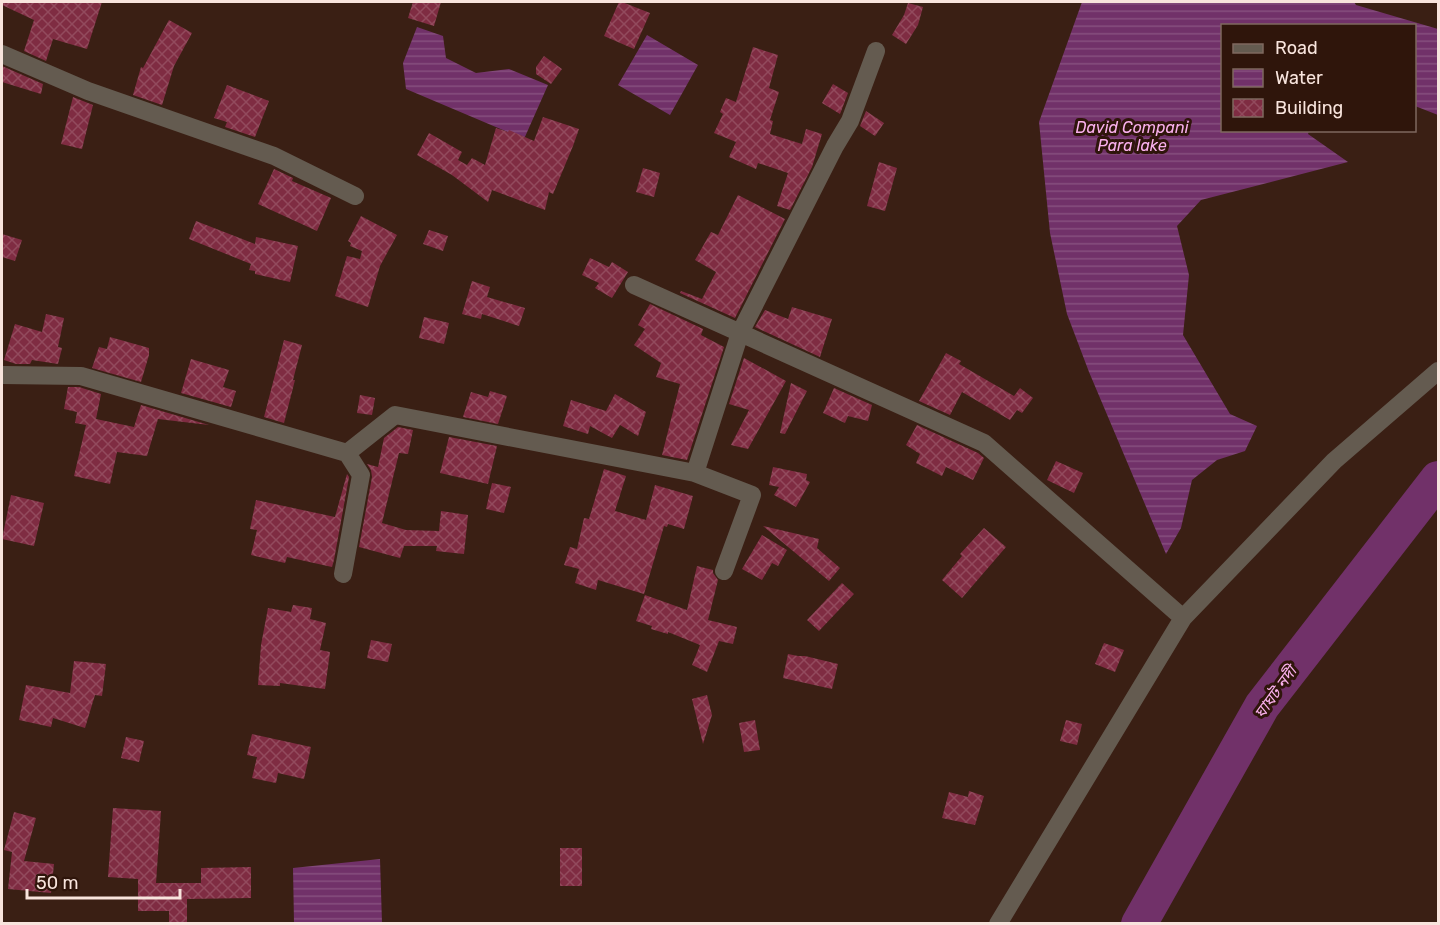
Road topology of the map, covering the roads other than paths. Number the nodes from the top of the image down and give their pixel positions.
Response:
1 (876, 51) dead end
2 (2, 54) edge
3 (355, 196) dead end
4 (634, 285) dead end
5 (740, 333) junction
6 (1438, 371) edge
7 (2, 375) edge
8 (347, 453) junction
9 (695, 473) junction
10 (724, 571) dead end
11 (343, 574) dead end
12 (1183, 618) junction
13 (998, 924) edge

1 - 5 street
2 - 3 street
4 - 5 street
5 - 9 street
5 - 12 street
6 - 12 street
7 - 8 street
8 - 9 street
8 - 11 street
9 - 10 street
12 - 13 street

